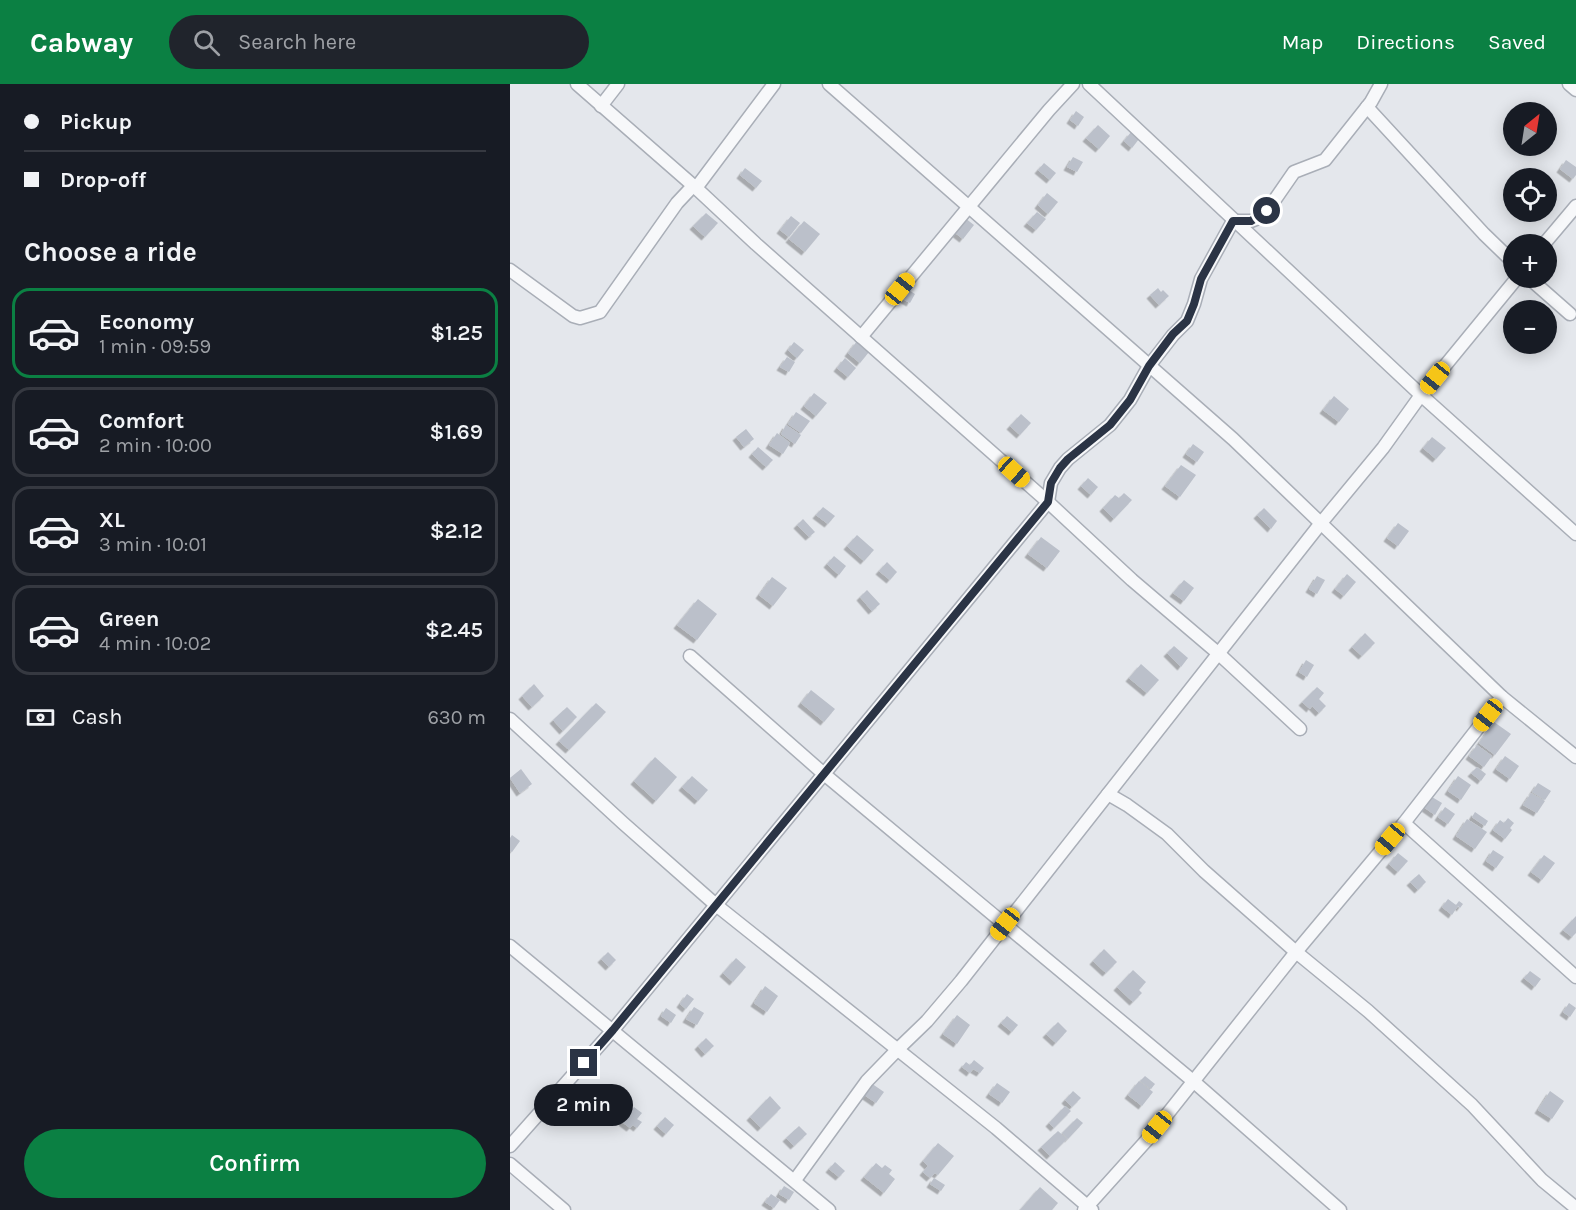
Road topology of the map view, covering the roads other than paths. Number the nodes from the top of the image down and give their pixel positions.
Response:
1 (577, 84) edge
2 (618, 84) edge
3 (774, 84) edge
4 (829, 84) edge
5 (1073, 84) edge
6 (1089, 84) edge
7 (1381, 84) edge
8 (1569, 84) edge
9 (1576, 90) edge
10 (601, 106) junction
11 (1367, 107) junction
12 (695, 187) junction
13 (1576, 206) edge
14 (970, 208) junction
15 (1233, 221) junction
16 (1552, 234) edge
17 (1503, 252) edge
18 (510, 270) edge
19 (1509, 288) edge
20 (1540, 288) edge
21 (1570, 314) dead end
22 (861, 337) junction
23 (1149, 366) junction
24 (1421, 395) junction
25 (1048, 502) junction
26 (1321, 523) junction
27 (1576, 534) edge
28 (1219, 654) junction
29 (690, 656) dead end
30 (1502, 697) junction
31 (510, 719) edge
32 (1300, 729) dead end
33 (1576, 757) edge
34 (824, 774) junction
35 (1108, 794) junction
36 (1404, 823) junction
37 (716, 905) junction
38 (1005, 924) junction
39 (510, 946) edge
40 (1296, 952) junction
41 (1576, 977) edge
42 (613, 1030) junction
43 (898, 1048) junction
44 (1193, 1081) junction
45 (510, 1146) edge
46 (510, 1164) edge
47 (795, 1180) junction
48 (1576, 1208) edge
49 (1088, 1209) edge
50 (564, 1210) edge
51 (829, 1210) edge
52 (1340, 1210) edge

1 - 10 street
2 - 10 street
3 - 12 street
4 - 14 street
5 - 14 street
6 - 15 street
7 - 11 street
8 - 9 street
10 - 12 street
11 - 15 street
11 - 17 street
12 - 18 street
12 - 22 street
13 - 16 street
14 - 22 street
14 - 23 street
15 - 23 street
15 - 24 street
19 - 24 street
20 - 21 street
22 - 25 street
23 - 25 street
23 - 26 street
24 - 26 street
24 - 27 street
25 - 28 street
25 - 34 street
26 - 28 street
26 - 30 street
28 - 32 street
28 - 35 street
29 - 34 street
30 - 33 street
30 - 36 street
31 - 37 street
34 - 37 street
34 - 38 street
35 - 38 street
35 - 40 street
36 - 40 street
36 - 41 street
37 - 42 street
37 - 43 street
38 - 43 street
38 - 44 street
39 - 42 street
40 - 44 street
40 - 48 street
42 - 45 street
42 - 47 street
43 - 47 street
43 - 49 street
44 - 49 street
44 - 52 street
46 - 50 street
47 - 51 street

